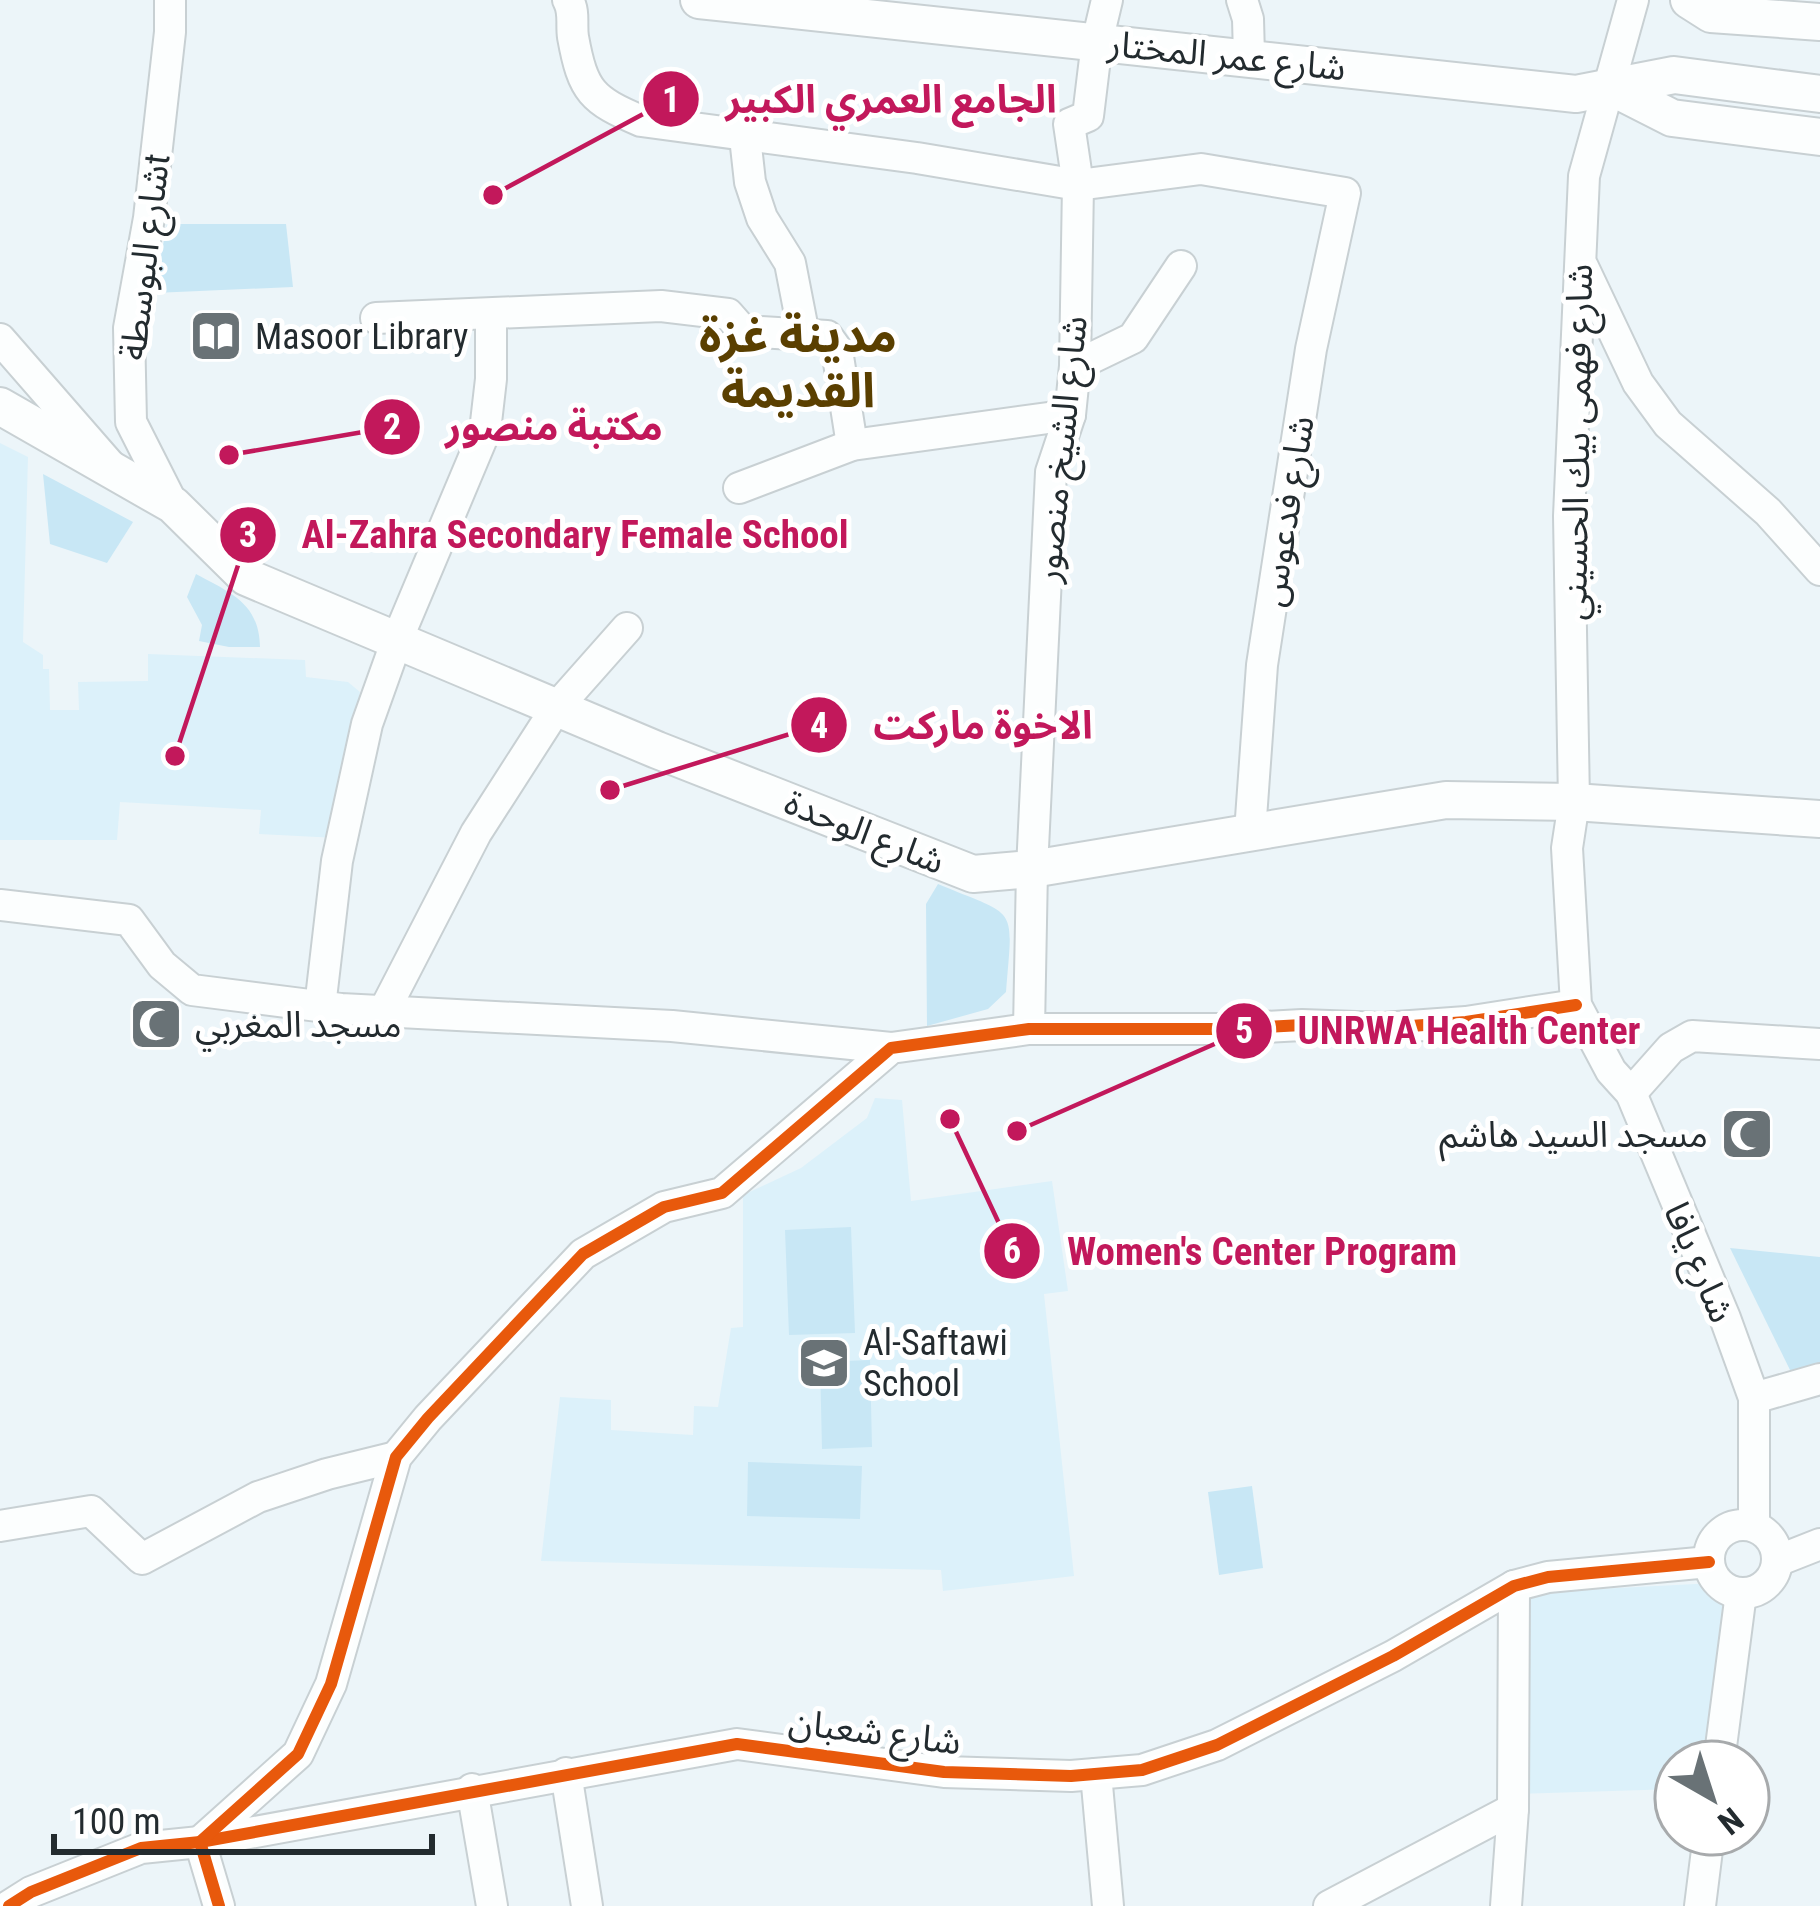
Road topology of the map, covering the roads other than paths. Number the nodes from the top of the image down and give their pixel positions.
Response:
1 (170, 0) edge
2 (568, 0) edge
3 (699, 0) edge
4 (1107, 0) edge
5 (1242, 0) edge
6 (1633, 0) edge
7 (1689, 0) edge
8 (866, 8) edge
9 (1820, 22) edge
10 (1096, 42) junction
11 (1250, 56) junction
12 (1611, 87) junction
13 (1820, 94) edge
14 (1820, 136) edge
15 (745, 137) junction
16 (1078, 184) junction
17 (1580, 262) junction
18 (1181, 266) dead end
19 (491, 315) junction
20 (376, 317) dead end
21 (804, 335) junction
22 (0, 339) edge
23 (1075, 366) junction
24 (0, 406) edge
25 (1070, 415) junction
26 (852, 445) junction
27 (116, 473) junction
28 (739, 488) dead end
29 (173, 506) junction
30 (1820, 570) edge
31 (627, 628) dead end
32 (397, 640) junction
33 (557, 707) junction
34 (1574, 802) junction
35 (1820, 818) edge
36 (1250, 832) junction
37 (1032, 869) junction
38 (0, 905) edge
39 (1576, 1005) junction
40 (320, 1007) junction
41 (384, 1011) junction
42 (1029, 1029) junction
43 (1820, 1044) edge
44 (891, 1048) junction
45 (1631, 1093) junction
46 (1820, 1379) edge
47 (1754, 1398) junction
48 (396, 1457) junction
49 (0, 1526) edge
50 (1754, 1526) junction
51 (1804, 1555) edge
52 (1709, 1562) junction
53 (1514, 1586) junction
54 (1742, 1593) junction
55 (1722, 1738) edge
56 (566, 1773) junction
57 (1096, 1774) junction
58 (472, 1789) junction
59 (1513, 1809) junction
60 (200, 1842) junction
61 (1706, 1858) edge
62 (9, 1906) edge
63 (219, 1906) edge
64 (492, 1906) edge
65 (587, 1906) edge
66 (1108, 1906) edge
67 (1329, 1906) edge
68 (1506, 1906) edge
69 (1700, 1906) edge

1 - 29 street, شارع البوسطةt
2 - 15 street
3 - 8 main road, شارع عمر المختار
4 - 10 street
5 - 11 street
6 - 12 street, شارع فهمى بيك الحسيني
7 - 9 main road
8 - 10 main road, شارع عمر المختار
10 - 11 main road, شارع عمر المختار
10 - 16 street, شارع الشيخ منصور
11 - 12 main road, شارع عمر المختار
12 - 13 main road, شارع عمر المختار
12 - 14 main road
12 - 17 street, شارع فهمى بيك الحسيني
15 - 16 street
15 - 21 street
16 - 23 street, شارع الشيخ منصور
16 - 36 street, شارع فدعوس
17 - 30 street
17 - 34 street, شارع فهمى بيك الحسيني
18 - 23 street
19 - 20 street
19 - 21 street
19 - 32 street
21 - 26 street
22 - 27 street
23 - 25 street, شارع الشيخ منصور
24 - 27 main road, شارع الوحدة
25 - 26 street
25 - 37 street, شارع الشيخ منصور
26 - 28 street
27 - 29 main road, شارع الوحدة
29 - 32 main road, شارع الوحدة
31 - 33 street
32 - 33 main road, شارع الوحدة
32 - 40 street
33 - 37 main road, شارع الوحدة
33 - 41 street
34 - 35 main road, شارع الوحدة
34 - 36 main road, شارع الوحدة
34 - 39 street, شارع يافا
36 - 37 main road, شارع الوحدة
37 - 42 street, شارع الشيخ منصور
38 - 40 street
39 - 42 street
39 - 45 street, شارع يافا
40 - 41 street
41 - 44 street
42 - 44 street
43 - 45 street
44 - 48 street
45 - 47 street, شارع يافا
46 - 47 street
47 - 50 street, شارع يافا
48 - 49 street
48 - 60 street
50 - 51 street
50 - 52 street
51 - 54 street
52 - 53 street, شارع شعبان
52 - 54 street
53 - 57 street, شارع شعبان
53 - 59 street
54 - 55 street
56 - 57 street, شارع شعبان
56 - 58 street, شارع شعبان
56 - 65 street
57 - 66 street
58 - 60 street, شارع شعبان
58 - 64 street
59 - 67 street
59 - 68 street
60 - 62 street, شارع شعبان
60 - 63 street
61 - 69 street

